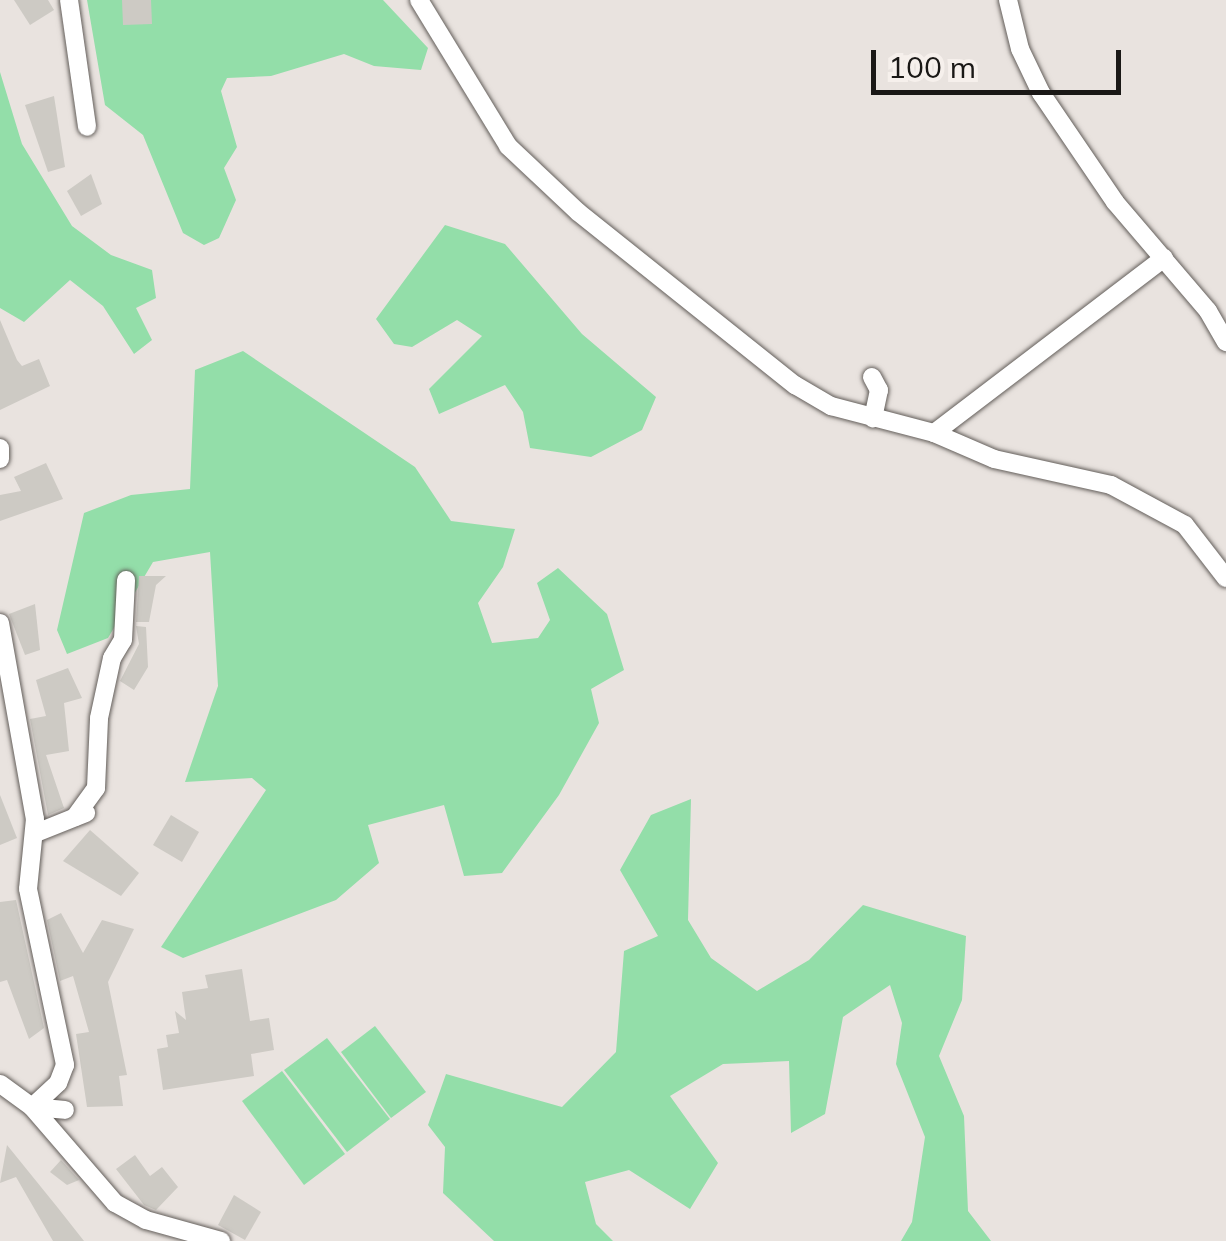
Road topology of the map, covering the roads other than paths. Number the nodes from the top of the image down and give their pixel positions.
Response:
1 (69, 0) edge
2 (420, 0) edge
3 (1008, 0) edge
4 (87, 126) dead end
5 (1164, 258) junction
6 (1226, 342) edge
7 (872, 377) dead end
8 (873, 418) junction
9 (934, 434) junction
10 (0, 448) edge
11 (0, 459) edge
12 (1226, 578) edge
13 (126, 580) dead end
14 (0, 623) edge
15 (98, 809) dead end
16 (75, 817) junction
17 (36, 833) junction
18 (0, 1084) edge
19 (32, 1107) junction
20 (66, 1110) dead end
21 (172, 1234) edge
22 (221, 1241) edge

1 - 4 street
2 - 8 street
3 - 5 street
5 - 6 street
5 - 9 street
7 - 8 street
8 - 9 street
9 - 12 street
10 - 11 street
13 - 16 street
14 - 17 street
15 - 16 street
16 - 17 street
17 - 19 street
18 - 19 street
19 - 20 street
19 - 21 street
21 - 22 street

